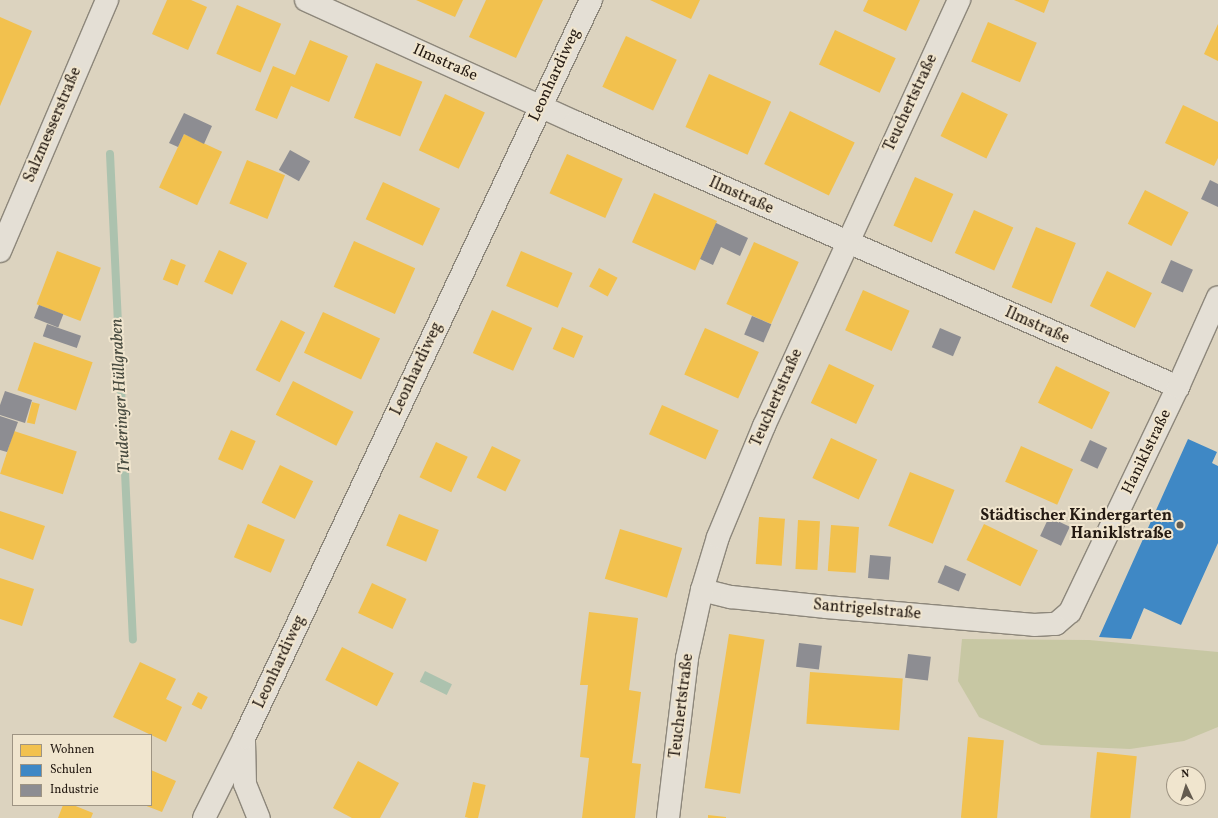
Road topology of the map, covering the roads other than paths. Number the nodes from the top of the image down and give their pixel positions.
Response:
1 (107, 0) edge
2 (306, 0) edge
3 (591, 0) edge
4 (959, 0) edge
5 (540, 106) junction
6 (847, 242) junction
7 (0, 251) edge
8 (1218, 297) edge
9 (1178, 388) junction
10 (702, 590) junction
11 (1034, 625) joint
12 (244, 738) junction
13 (204, 818) edge
14 (259, 818) edge
15 (668, 818) edge

1 - 7 street, Salzmesserstraße
2 - 5 street, Ilmstraße
3 - 5 street, Leonhardiweg
4 - 6 street, Teuchertstraße
5 - 6 street, Ilmstraße
5 - 12 street, Leonhardiweg
6 - 9 street, Ilmstraße
6 - 10 street, Teuchertstraße
8 - 9 street, Haniklstraße
9 - 11 street, Haniklstraße
10 - 11 street, Santrigelstraße
10 - 15 street, Teuchertstraße
12 - 13 street, Leonhardiweg
12 - 14 street, Leonhardiweg

